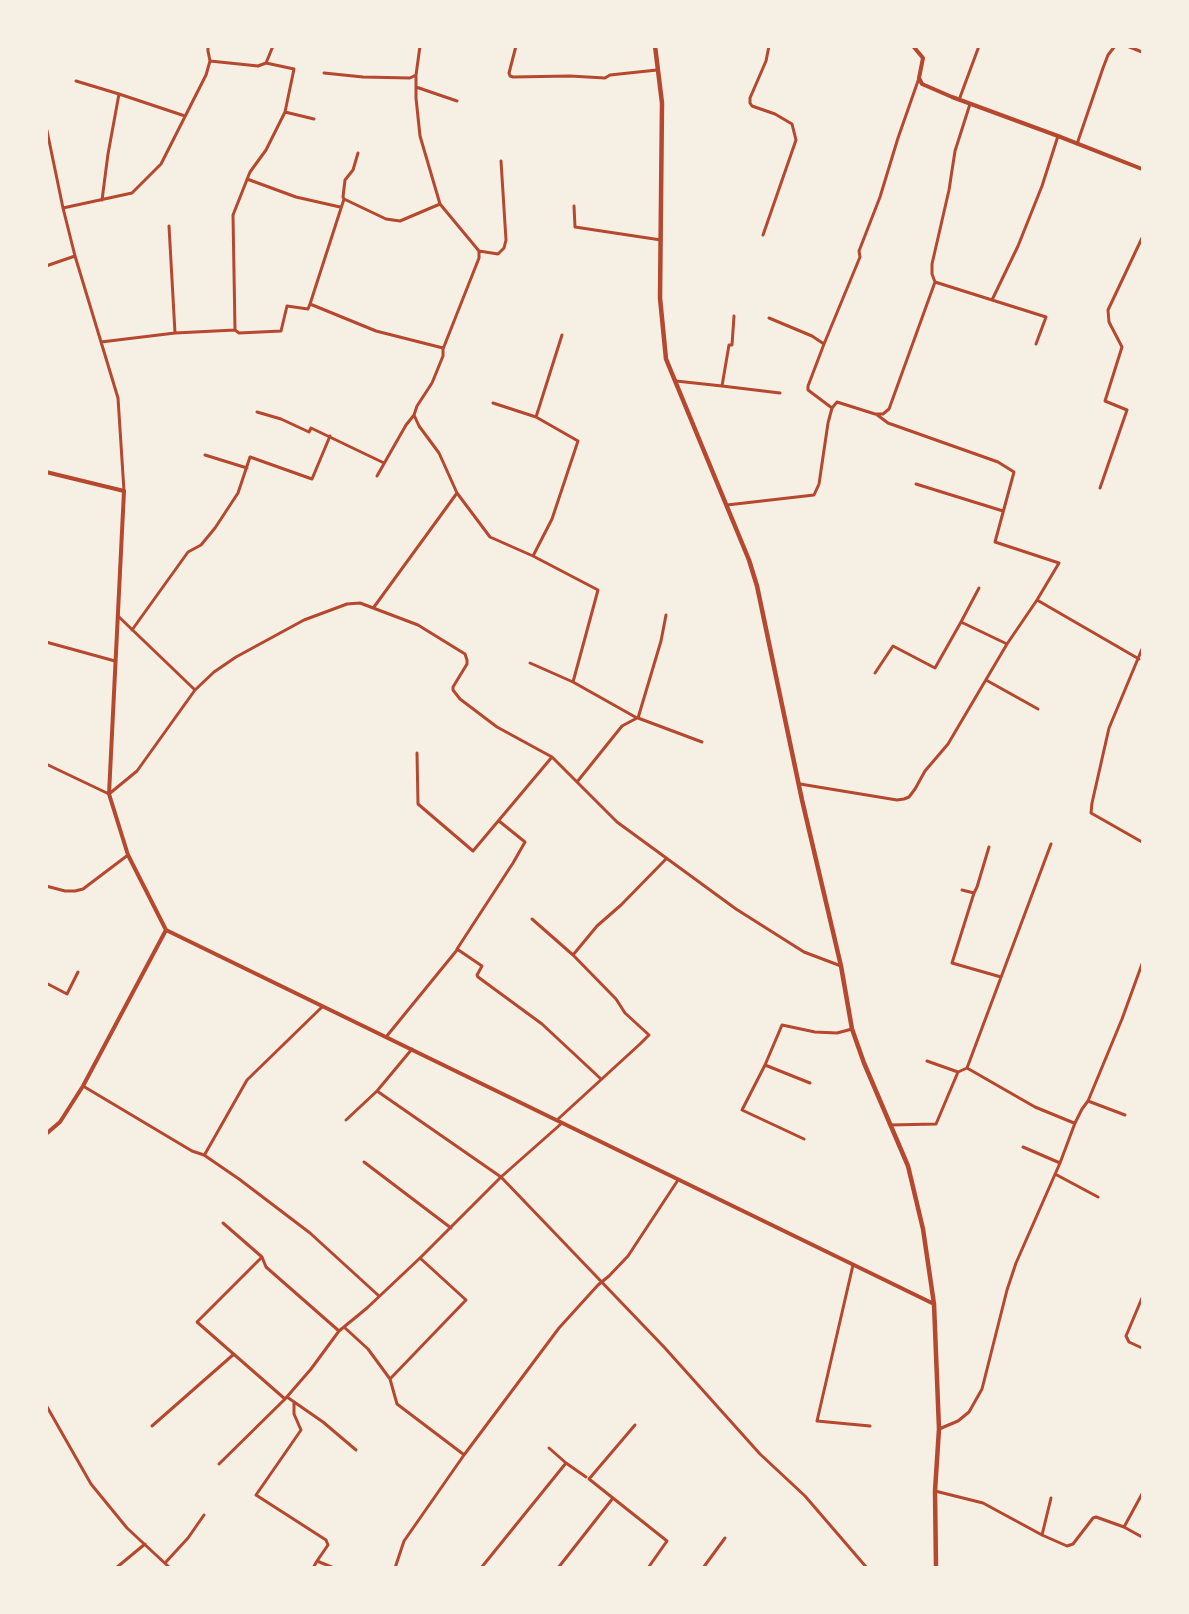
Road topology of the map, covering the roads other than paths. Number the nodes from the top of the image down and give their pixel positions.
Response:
1 (208, 46) edge
2 (273, 46) edge
3 (420, 46) edge
4 (516, 46) edge
5 (655, 46) edge
6 (769, 46) edge
7 (914, 46) edge
8 (979, 46) edge
9 (1115, 46) edge
10 (1126, 46) edge
11 (1143, 52) edge
12 (210, 61) junction
13 (266, 63) junction
14 (657, 70) junction
15 (324, 73) dead end
16 (416, 75) junction
17 (919, 78) junction
18 (76, 81) dead end
19 (416, 87) junction
20 (118, 94) junction
21 (959, 100) junction
22 (457, 101) dead end
23 (970, 104) junction
24 (285, 111) junction
25 (186, 116) junction
26 (314, 119) dead end
27 (46, 126) edge
28 (1058, 136) junction
29 (1077, 144) junction
30 (358, 153) dead end
31 (501, 161) dead end
32 (1143, 169) edge
33 (247, 179) junction
34 (344, 199) junction
35 (102, 200) junction
36 (440, 204) junction
37 (574, 206) dead end
38 (63, 208) junction
39 (341, 208) junction
40 (169, 226) dead end
41 (763, 235) dead end
42 (1143, 238) edge
43 (661, 240) junction
44 (479, 251) junction
45 (75, 256) junction
46 (46, 266) edge
47 (935, 282) junction
48 (992, 300) junction
49 (310, 304) junction
50 (734, 316) dead end
51 (769, 318) dead end
52 (235, 330) junction
53 (176, 333) junction
54 (562, 335) dead end
55 (101, 342) junction
56 (824, 344) junction
57 (1036, 344) dead end
58 (443, 349) junction
59 (674, 381) junction
60 (722, 386) junction
61 (780, 393) dead end
62 (493, 403) dead end
63 (832, 408) junction
64 (257, 412) dead end
65 (875, 414) junction
66 (414, 415) junction
67 (536, 417) junction
68 (330, 436) junction
69 (205, 455) dead end
70 (384, 463) junction
71 (247, 468) junction
72 (46, 472) edge
73 (377, 476) dead end
74 (916, 484) dead end
75 (1100, 488) dead end
76 (124, 491) junction
77 (457, 493) junction
78 (726, 506) junction
79 (1003, 511) junction
80 (533, 556) junction
81 (979, 588) dead end
82 (1037, 600) junction
83 (374, 607) junction
84 (666, 615) dead end
85 (118, 616) junction
86 (961, 622) junction
87 (132, 630) junction
88 (46, 642) edge
89 (1007, 644) junction
90 (1143, 649) edge
91 (1139, 659) junction
92 (115, 661) junction
93 (530, 663) dead end
94 (875, 673) dead end
95 (986, 680) junction
96 (573, 682) junction
97 (195, 690) junction
98 (1038, 709) dead end
99 (637, 718) junction
100 (702, 742) dead end
101 (417, 753) dead end
102 (552, 758) junction
103 (46, 764) edge
104 (577, 782) junction
105 (800, 784) junction
106 (109, 794) junction
107 (499, 821) junction
108 (1143, 842) edge
109 (1051, 844) dead end
110 (989, 847) dead end
111 (128, 855) junction
112 (666, 859) junction
113 (46, 886) edge
114 (962, 890) dead end
115 (974, 893) junction
116 (532, 920) dead end
117 (166, 930) junction
118 (457, 949) junction
119 (573, 955) junction
120 (1143, 964) edge
121 (841, 966) junction
122 (78, 972) dead end
123 (1001, 978) junction
124 (46, 983) edge
125 (322, 1007) junction
126 (852, 1029) junction
127 (386, 1037) junction
128 (412, 1049) junction
129 (927, 1061) dead end
130 (765, 1065) junction
131 (967, 1068) junction
132 (958, 1072) junction
133 (601, 1079) junction
134 (810, 1083) dead end
135 (83, 1086) junction
136 (377, 1091) junction
137 (1088, 1101) junction
138 (1125, 1115) dead end
139 (346, 1120) dead end
140 (557, 1121) junction
141 (562, 1123) junction
142 (1075, 1123) junction
143 (890, 1125) junction
144 (46, 1134) edge
145 (804, 1139) dead end
146 (1023, 1147) dead end
147 (204, 1155) junction
148 (364, 1162) dead end
149 (1060, 1164) junction
150 (1056, 1174) junction
151 (501, 1177) junction
152 (678, 1180) junction
153 (1098, 1197) dead end
154 (223, 1223) dead end
155 (451, 1228) junction
156 (262, 1257) junction
157 (420, 1258) junction
158 (853, 1265) junction
159 (602, 1281) junction
160 (379, 1296) junction
161 (1143, 1298) edge
162 (934, 1304) junction
163 (344, 1327) junction
164 (339, 1331) junction
165 (1143, 1348) edge
166 (234, 1354) junction
167 (390, 1379) junction
168 (286, 1398) junction
169 (294, 1402) junction
170 (46, 1405) edge
171 (634, 1425) dead end
172 (152, 1426) dead end
173 (870, 1426) dead end
174 (939, 1429) junction
175 (549, 1448) dead end
176 (356, 1450) dead end
177 (464, 1455) junction
178 (566, 1462) junction
179 (219, 1464) dead end
180 (586, 1477) dead end
181 (935, 1491) junction
182 (1143, 1494) edge
183 (613, 1498) junction
184 (1051, 1498) dead end
185 (204, 1515) dead end
186 (1124, 1527) junction
187 (1042, 1534) junction
188 (725, 1538) dead end
189 (1143, 1538) edge
190 (144, 1544) junction
191 (317, 1561) junction
192 (165, 1563) junction
193 (116, 1568) edge
194 (170, 1568) edge
195 (313, 1568) edge
196 (334, 1568) edge
197 (395, 1568) edge
198 (481, 1568) edge
199 (558, 1568) edge
200 (648, 1568) edge
201 (702, 1568) edge
202 (867, 1568) edge
203 (936, 1568) edge

1 - 12 street
2 - 13 street
3 - 16 street
4 - 14 street
5 - 14 main road
6 - 41 street
7 - 17 street
8 - 21 street
9 - 29 street
10 - 11 street
12 - 13 street
12 - 25 street
13 - 24 street
14 - 43 main road
15 - 16 street
16 - 19 street
17 - 21 street
17 - 56 street
18 - 20 street
19 - 22 street
19 - 36 street
20 - 25 street
20 - 35 street
21 - 23 street
23 - 28 street
23 - 47 street
24 - 26 street
24 - 33 street
25 - 35 street
27 - 38 street
28 - 29 street
28 - 48 street
29 - 32 street
30 - 34 street
31 - 44 street
33 - 39 street
33 - 52 street
34 - 36 street
34 - 39 street
35 - 38 street
36 - 44 street
37 - 43 street
38 - 45 street
39 - 49 street
40 - 53 street
42 - 75 street
43 - 59 main road
44 - 58 street
45 - 46 street
45 - 55 street
47 - 48 street
47 - 65 street
48 - 57 street
49 - 52 street
49 - 58 street
50 - 60 street
51 - 56 street
52 - 53 street
53 - 55 street
54 - 67 street
55 - 76 street
56 - 63 street
58 - 66 street
59 - 60 street
59 - 78 main road
60 - 61 street
62 - 67 street
63 - 65 street
63 - 78 street
64 - 68 street
65 - 79 street
66 - 70 street
66 - 77 street
67 - 80 street
68 - 70 street
68 - 71 street
69 - 71 street
70 - 73 street
71 - 87 street
72 - 76 street
74 - 79 street
76 - 85 street
77 - 80 street
77 - 83 street
78 - 105 main road
79 - 82 street
80 - 96 street
81 - 86 street
82 - 89 street
82 - 91 street
83 - 97 street
83 - 102 street
84 - 99 street
85 - 87 street
85 - 92 street
86 - 89 street
86 - 94 street
87 - 97 street
88 - 92 street
89 - 95 street
90 - 91 street
91 - 108 street
92 - 106 street
93 - 96 street
95 - 98 street
95 - 105 street
96 - 99 street
97 - 106 street
99 - 100 street
99 - 104 street
101 - 107 street
102 - 104 street
102 - 107 street
103 - 106 street
104 - 112 street
105 - 121 main road
106 - 111 street
107 - 118 street
109 - 123 street
110 - 115 street
111 - 113 street
111 - 117 street
112 - 119 street
112 - 121 street
114 - 115 street
115 - 123 street
116 - 119 street
117 - 125 street
117 - 135 street
118 - 127 street
118 - 133 street
119 - 133 street
120 - 137 street
121 - 126 main road
122 - 124 street
123 - 131 street
125 - 127 street
125 - 147 street
126 - 130 street
126 - 143 main road
127 - 128 street
128 - 136 street
128 - 140 street
129 - 132 street
130 - 134 street
130 - 145 street
131 - 132 street
131 - 142 street
132 - 143 street
133 - 140 street
135 - 144 street
135 - 147 street
136 - 139 street
136 - 151 street
137 - 138 street
137 - 142 street
140 - 141 street
141 - 151 street
141 - 152 street
142 - 149 street
143 - 162 main road
146 - 149 street
147 - 160 street
148 - 155 street
149 - 150 street
150 - 153 street
150 - 174 street
151 - 155 street
151 - 159 street
152 - 158 street
152 - 159 street
154 - 156 street
155 - 157 street
156 - 164 street
156 - 166 street
157 - 160 street
157 - 167 street
158 - 162 street
158 - 173 street
159 - 177 street
159 - 202 street
160 - 163 street
161 - 165 street
162 - 174 main road
163 - 164 street
163 - 167 street
164 - 168 street
166 - 168 street
166 - 172 street
167 - 177 street
168 - 169 street
168 - 179 street
169 - 176 street
169 - 191 street
170 - 190 street
171 - 183 street
174 - 181 main road
175 - 178 street
177 - 197 street
178 - 180 street
178 - 198 street
181 - 187 street
181 - 203 main road
182 - 186 street
183 - 199 street
183 - 200 street
184 - 187 street
185 - 192 street
186 - 187 street
186 - 189 street
188 - 201 street
190 - 192 street
190 - 193 street
191 - 195 street
191 - 196 street
192 - 194 street

